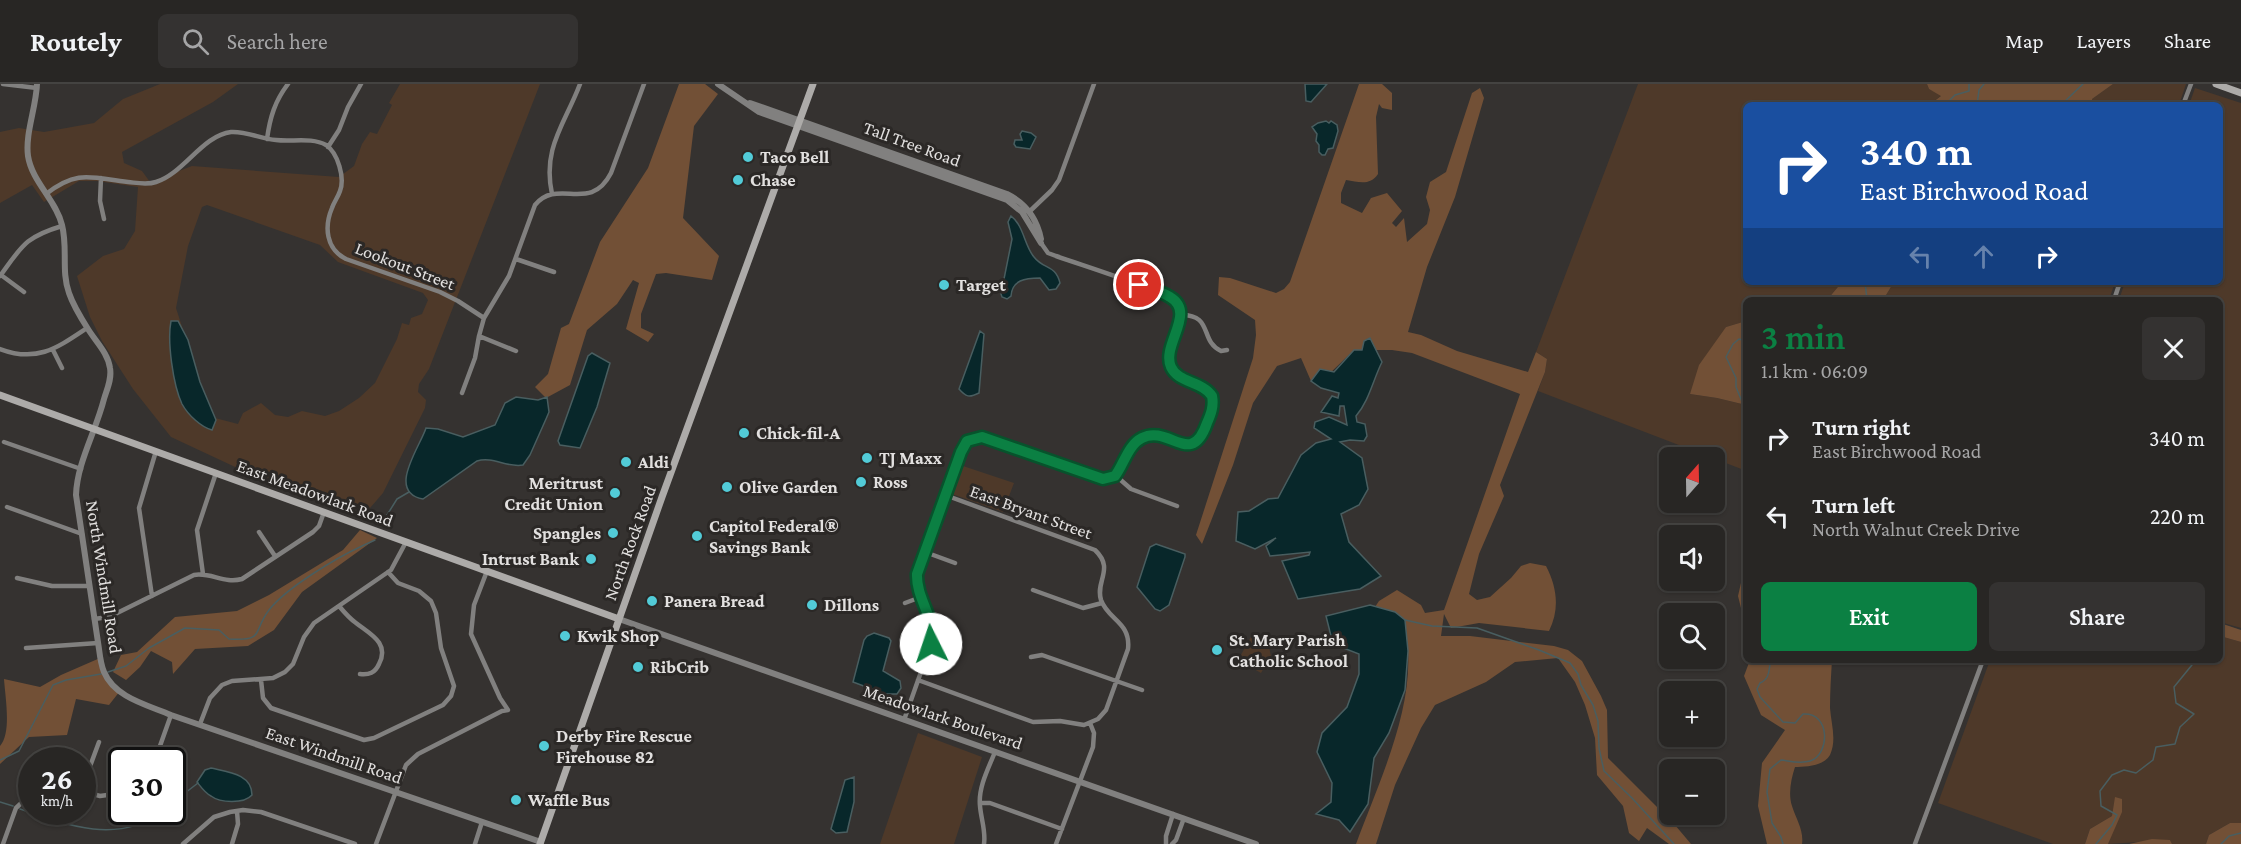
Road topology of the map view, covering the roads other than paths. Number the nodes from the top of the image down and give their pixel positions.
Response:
1 (3, 84) edge
2 (288, 84) edge
3 (361, 84) edge
4 (579, 84) edge
5 (644, 84) edge
6 (718, 84) edge
7 (813, 84) edge
8 (1094, 84) edge
9 (2191, 84) edge
10 (2216, 84) edge
11 (37, 86) edge
12 (2241, 93) edge
13 (2184, 102) edge
14 (799, 123) junction
15 (267, 139) junction
16 (328, 147) junction
17 (101, 178) junction
18 (46, 194) junction
19 (552, 194) junction
20 (1029, 212) junction
21 (104, 219) dead end
22 (62, 226) junction
23 (1041, 243) junction
24 (516, 259) junction
25 (554, 272) dead end
26 (0, 275) edge
27 (24, 292) dead end
28 (1180, 315) junction
29 (484, 318) junction
30 (87, 328) junction
31 (479, 336) junction
32 (0, 349) edge
33 (52, 350) junction
34 (1227, 350) dead end
35 (516, 351) dead end
36 (62, 368) dead end
37 (462, 393) dead end
38 (0, 394) edge
39 (95, 429) junction
40 (4, 442) dead end
41 (156, 451) junction
42 (81, 470) junction
43 (216, 473) junction
44 (1115, 476) junction
45 (945, 495) junction
46 (1177, 506) dead end
47 (7, 507) dead end
48 (324, 512) junction
49 (259, 532) dead end
50 (81, 534) junction
51 (406, 542) junction
52 (925, 552) junction
53 (275, 556) junction
54 (1110, 558) dead end
55 (1103, 560) junction
56 (956, 563) dead end
57 (488, 571) junction
58 (388, 572) junction
59 (203, 574) junction
60 (17, 578) dead end
61 (89, 586) junction
62 (1033, 590) dead end
63 (152, 596) junction
64 (921, 597) junction
65 (904, 603) dead end
66 (1102, 603) junction
67 (339, 606) junction
68 (94, 619) junction
69 (619, 619) junction
70 (953, 629) dead end
71 (933, 630) junction
72 (98, 643) junction
73 (26, 648) dead end
74 (1031, 657) dead end
75 (1982, 663) edge
76 (360, 674) dead end
77 (261, 680) junction
78 (918, 680) junction
79 (1117, 682) junction
80 (1142, 690) dead end
81 (120, 691) joint
82 (171, 715) junction
83 (904, 720) junction
84 (1090, 723) junction
85 (200, 724) junction
86 (99, 742) dead end
87 (160, 747) edge
88 (96, 750) edge
89 (995, 752) junction
90 (1081, 782) junction
91 (395, 792) junction
92 (980, 804) junction
93 (18, 806) edge
94 (237, 811) junction
95 (1173, 814) junction
96 (1184, 818) junction
97 (482, 822) junction
98 (1062, 829) junction
99 (540, 843) edge
100 (5, 844) edge
101 (183, 844) edge
102 (232, 844) edge
103 (355, 844) edge
104 (376, 844) edge
105 (475, 844) edge
106 (984, 844) edge
107 (1056, 844) edge
108 (1166, 844) edge
109 (1172, 844) edge
110 (1256, 844) edge
111 (1915, 844) edge

1 - 11 street
2 - 15 street
3 - 16 street
4 - 19 street
5 - 19 street
6 - 14 street, Tall Tree Road
7 - 14 main road, North Rock Road
8 - 20 street
9 - 13 street
10 - 12 main road
11 - 18 street
14 - 20 street, Tall Tree Road
14 - 23 street, Tall Tree Road
14 - 69 main road, North Rock Road
15 - 16 street
15 - 17 street
16 - 29 street, Lookout Street
17 - 18 street
17 - 21 street
18 - 22 street
19 - 24 street
20 - 23 street, Tall Tree Road
22 - 26 street
22 - 30 street, North Windmill Road
23 - 28 street, Tall Tree Road
24 - 25 street
24 - 29 street
26 - 27 street
28 - 34 street
28 - 44 street
29 - 31 street
30 - 33 street
30 - 39 street, North Windmill Road
31 - 35 street
31 - 37 street
32 - 33 street
33 - 36 street
38 - 39 main road, East Meadowlark Road
39 - 41 main road, East Meadowlark Road
39 - 42 street, North Windmill Road
40 - 42 street
41 - 43 main road, East Meadowlark Road
41 - 63 street
42 - 50 street, North Windmill Road
43 - 48 main road, East Meadowlark Road
43 - 59 street
44 - 45 street
44 - 46 street
45 - 52 street
45 - 55 street, East Bryant Street
47 - 50 street
48 - 51 main road, East Meadowlark Road
48 - 53 street
49 - 53 street
50 - 61 street, North Windmill Road
51 - 57 main road, East Meadowlark Road
51 - 58 street
52 - 56 street
52 - 64 street
53 - 59 street
54 - 55 street
55 - 66 street
57 - 69 main road, East Meadowlark Road
57 - 91 street
58 - 67 street
58 - 77 street
59 - 63 street
60 - 61 street
61 - 68 street, North Windmill Road
62 - 66 street
63 - 68 street
64 - 65 street
64 - 71 street
66 - 79 street
67 - 76 street
67 - 77 street
68 - 72 street, North Windmill Road
69 - 83 street, Meadowlark Boulevard
69 - 99 main road, North Rock Road
70 - 71 street
71 - 78 street
72 - 73 street
72 - 81 street, North Windmill Road
74 - 79 street
75 - 111 street
77 - 85 street
78 - 83 street
78 - 84 street
79 - 80 street
79 - 84 street
81 - 82 street, East Windmill Road
82 - 85 street, East Windmill Road
82 - 87 street
83 - 89 street, Meadowlark Boulevard
84 - 90 street
85 - 91 street, East Windmill Road
86 - 88 street
89 - 90 street, Meadowlark Boulevard
89 - 92 street
90 - 95 street, Meadowlark Boulevard
90 - 98 street
91 - 97 street, East Windmill Road
91 - 104 street
92 - 98 street
92 - 106 street
93 - 100 street
94 - 101 street
94 - 102 street
94 - 103 street
95 - 96 street, Meadowlark Boulevard
95 - 108 street
96 - 109 street
96 - 110 street, Meadowlark Boulevard
97 - 99 street, East Windmill Road
97 - 105 street
98 - 107 street

